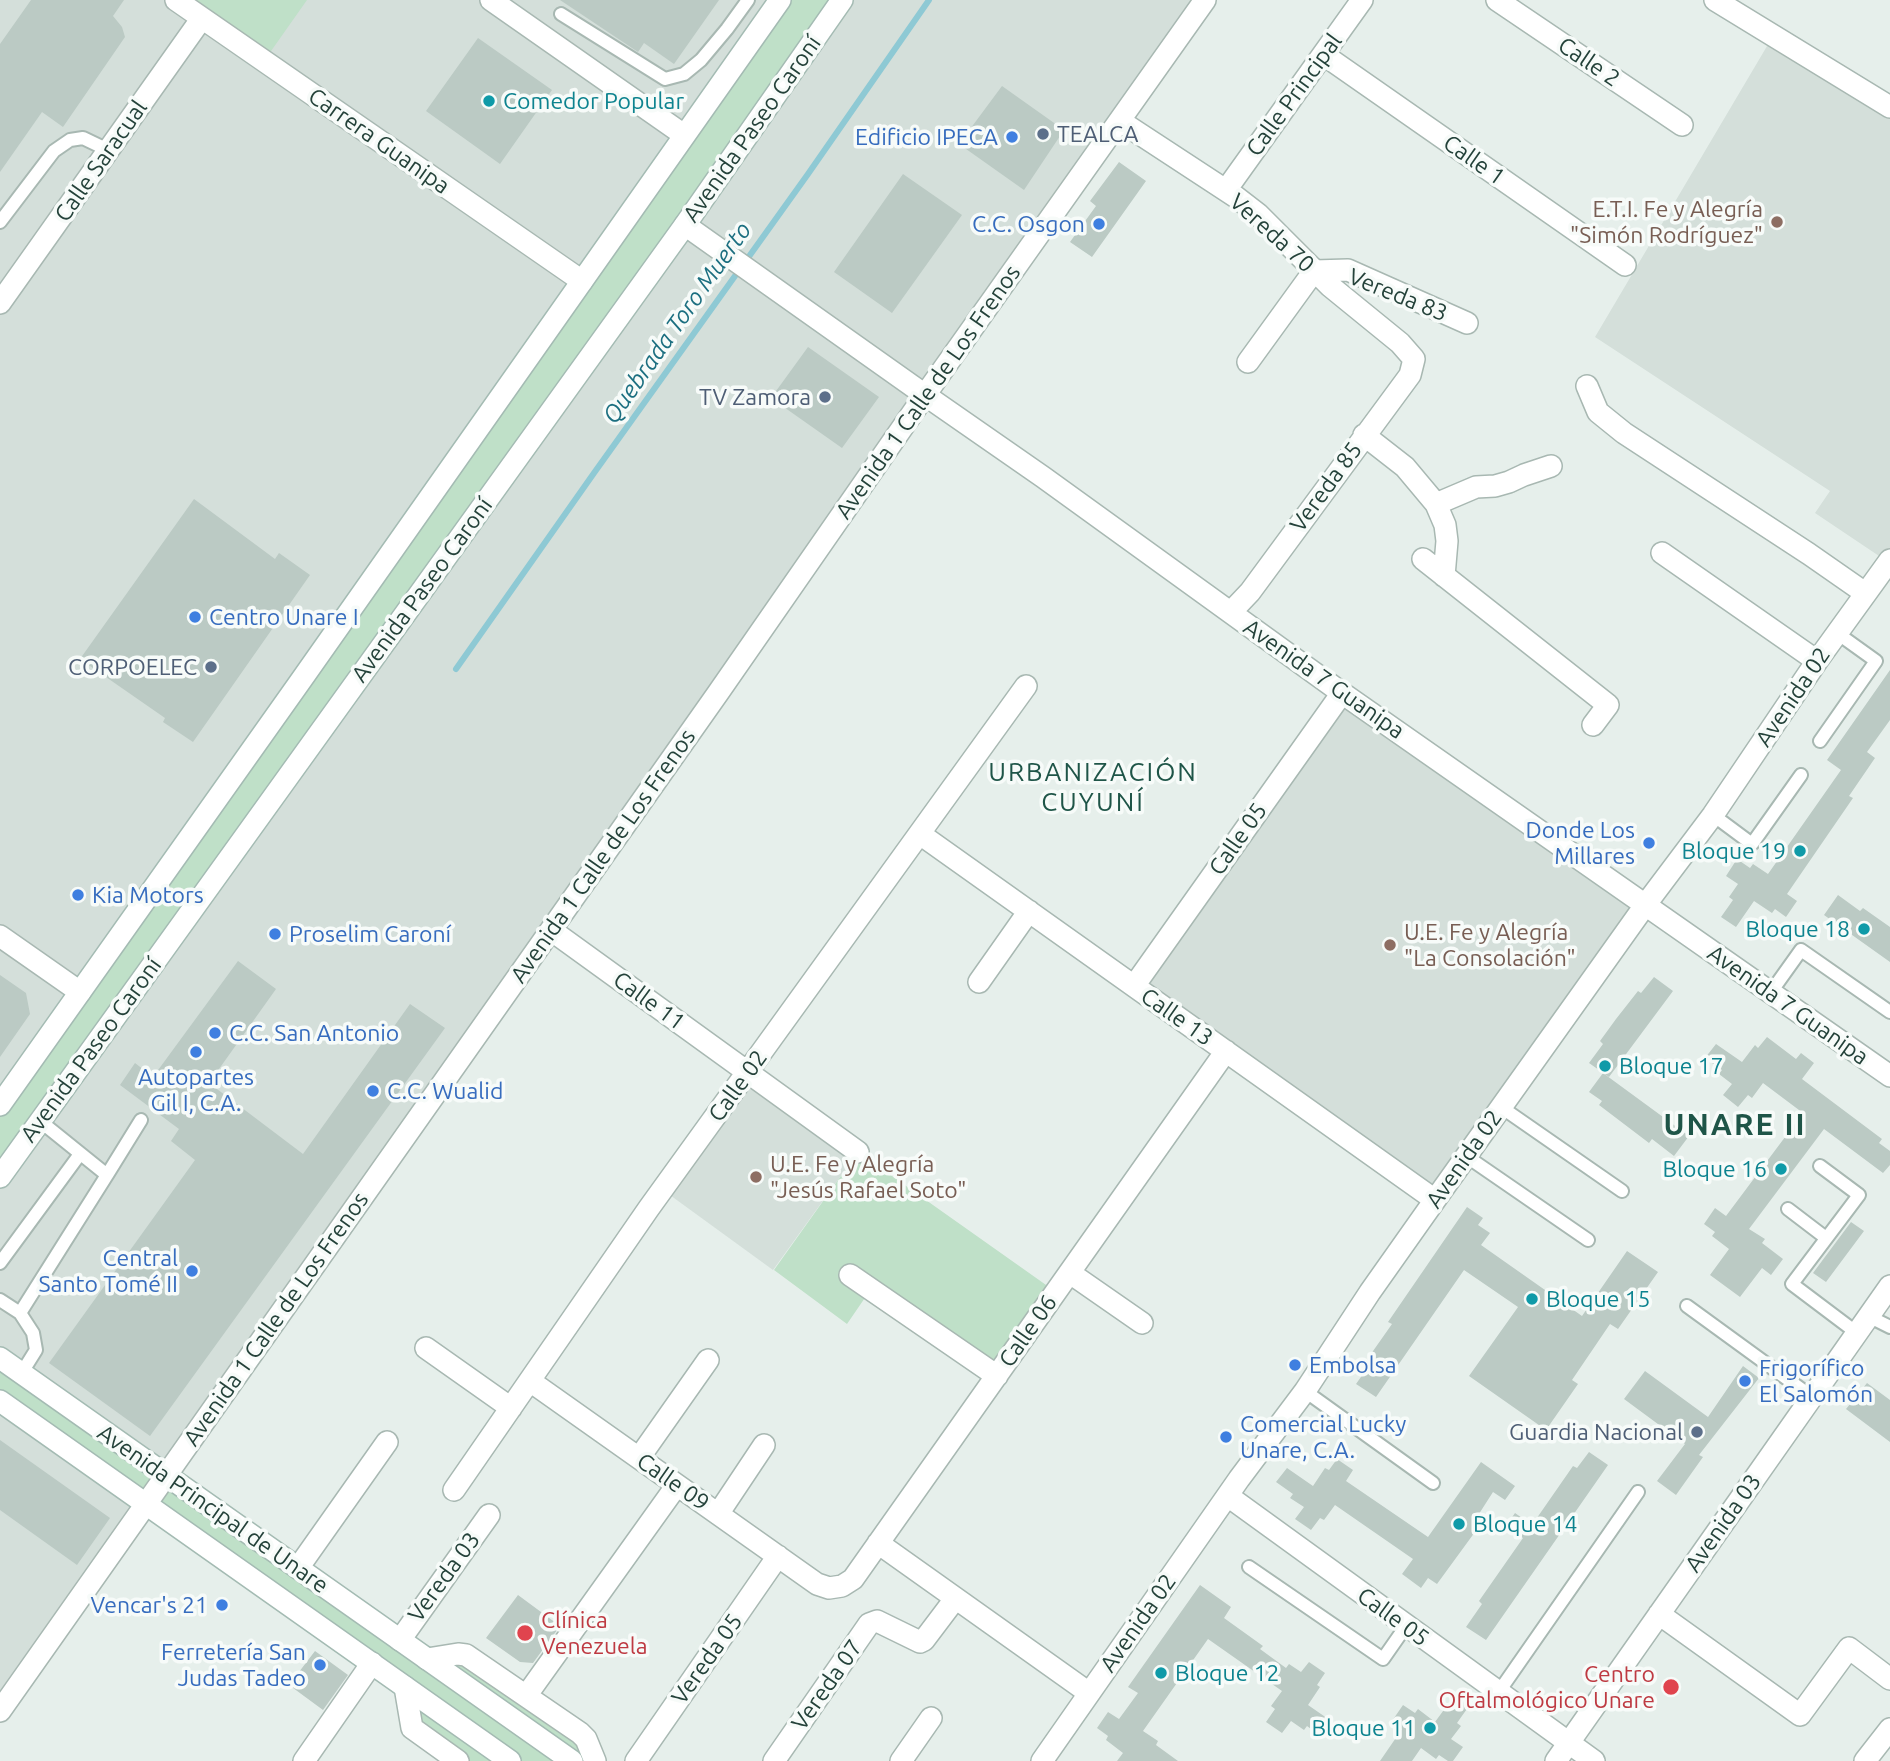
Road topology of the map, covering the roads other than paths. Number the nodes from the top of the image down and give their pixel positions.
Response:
1 (176, 0) edge
2 (491, 0) edge
3 (748, 0) edge
4 (780, 0) edge
5 (842, 0) edge
6 (1205, 0) edge
7 (1363, 0) edge
8 (1497, 0) edge
9 (1715, 0) edge
10 (561, 14) dead end
11 (202, 18) junction
12 (1324, 55) junction
13 (1890, 107) edge
14 (1119, 121) junction
15 (1682, 125) dead end
16 (684, 135) junction
17 (108, 150) junction
18 (1226, 191) junction
19 (0, 222) edge
20 (685, 225) junction
21 (1625, 265) dead end
22 (1314, 271) junction
23 (582, 281) junction
24 (0, 303) edge
25 (1467, 323) dead end
26 (1414, 359) joint
27 (1248, 362) dead end
28 (1587, 386) dead end
29 (925, 395) junction
30 (1364, 435) junction
31 (1550, 466) dead end
32 (1436, 504) junction
33 (1662, 553) dead end
34 (1423, 559) dead end
35 (1890, 560) edge
36 (1444, 576) junction
37 (1866, 593) junction
38 (1231, 612) junction
39 (1837, 633) junction
40 (1817, 661) junction
41 (1026, 686) dead end
42 (1342, 693) junction
43 (1593, 725) dead end
44 (1820, 741) dead end
45 (1801, 775) dead end
46 (1713, 815) junction
47 (920, 834) junction
48 (1646, 904) junction
49 (1029, 911) junction
50 (551, 930) junction
51 (0, 936) edge
52 (979, 982) dead end
53 (1134, 986) junction
54 (80, 992) junction
55 (1771, 992) junction
56 (1890, 1012) edge
57 (1226, 1051) junction
58 (748, 1072) junction
59 (1890, 1076) edge
60 (0, 1105) edge
61 (1501, 1107) junction
62 (142, 1119) dead end
63 (40, 1121) junction
64 (858, 1152) dead end
65 (80, 1154) junction
66 (1466, 1156) junction
67 (1820, 1166) dead end
68 (107, 1175) junction
69 (0, 1177) edge
70 (1622, 1191) dead end
71 (1435, 1199) junction
72 (1787, 1209) dead end
73 (1826, 1238) junction
74 (1588, 1240) dead end
75 (0, 1263) edge
76 (1070, 1273) junction
77 (850, 1275) dead end
78 (1890, 1286) edge
79 (0, 1300) edge
80 (1687, 1306) dead end
81 (20, 1313) junction
82 (1142, 1323) dead end
83 (1863, 1324) junction
84 (1890, 1327) edge
85 (426, 1348) dead end
86 (0, 1358) edge
87 (708, 1360) dead end
88 (21, 1374) junction
89 (996, 1376) junction
90 (530, 1381) junction
91 (1305, 1391) junction
92 (1811, 1397) junction
93 (0, 1401) edge
94 (511, 1408) junction
95 (387, 1442) dead end
96 (764, 1445) dead end
97 (639, 1458) junction
98 (167, 1476) junction
99 (1433, 1483) dead end
100 (677, 1485) junction
101 (454, 1490) dead end
102 (1638, 1492) dead end
103 (1228, 1496) junction
104 (146, 1504) junction
105 (718, 1514) junction
106 (489, 1515) dead end
107 (878, 1543) junction
108 (778, 1556) junction
109 (1249, 1567) dead end
110 (298, 1569) junction
111 (817, 1584) joint
112 (955, 1599) junction
113 (1659, 1614) junction
114 (1406, 1626) junction
115 (400, 1640) junction
116 (426, 1659) junction
117 (372, 1664) junction
118 (1890, 1679) edge
119 (405, 1686) junction
120 (1089, 1693) junction
121 (1498, 1693) junction
122 (526, 1696) junction
123 (0, 1711) edge
124 (931, 1718) dead end
125 (1890, 1729) edge
126 (1568, 1742) junction
127 (304, 1761) edge
128 (458, 1761) edge
129 (510, 1761) edge
130 (572, 1761) edge
131 (595, 1761) edge
132 (635, 1761) edge
133 (774, 1761) edge
134 (901, 1761) edge
135 (1042, 1761) edge
136 (1556, 1761) edge
137 (1594, 1761) edge
138 (1865, 1761) edge

1 - 11 street, Carrera Guanipa
2 - 16 street
3 - 10 lane
4 - 16 street, Avenida Paseo Caroní
5 - 20 street, Avenida Paseo Caroní
6 - 14 street, Avenida 1 Calle de Los Frenos
7 - 12 street, Calle Principal
8 - 15 street, Calle 2
9 - 13 street
11 - 17 street, Calle Saracual
11 - 23 street, Carrera Guanipa
12 - 18 street, Calle Principal
12 - 21 street, Calle 1
14 - 18 street, Vereda 70
14 - 29 street, Avenida 1 Calle de Los Frenos
16 - 23 street, Avenida Paseo Caroní
17 - 19 lane
17 - 24 street, Calle Saracual
18 - 22 street, Vereda 70
20 - 29 street, Avenida 7 Guanipa
20 - 63 street, Avenida Paseo Caroní
22 - 25 street, Vereda 83
22 - 26 street, Vereda 70
22 - 27 street
23 - 54 street, Avenida Paseo Caroní
26 - 30 street, Vereda 85
28 - 37 street
29 - 38 street, Avenida 7 Guanipa
29 - 50 street, Avenida 1 Calle de Los Frenos
30 - 32 street
30 - 38 street, Vereda 85
31 - 32 street
32 - 36 street
33 - 40 street
34 - 36 street
35 - 37 street, Avenida 02
36 - 43 street
37 - 39 street, Avenida 02
38 - 42 street, Avenida 7 Guanipa
39 - 40 street, Avenida 02
39 - 44 lane
40 - 46 street, Avenida 02
41 - 47 street, Calle 02
42 - 48 street, Avenida 7 Guanipa
42 - 53 street, Calle 05
45 - 46 lane
46 - 48 street, Avenida 02
47 - 49 street, Calle 13
47 - 58 street, Calle 02
48 - 55 street, Avenida 7 Guanipa
48 - 61 street, Avenida 02
49 - 52 street
49 - 53 street, Calle 13
50 - 58 street, Calle 11
50 - 98 street, Avenida 1 Calle de Los Frenos
51 - 54 street
53 - 57 street, Calle 13
54 - 60 street, Avenida Paseo Caroní
55 - 56 lane
55 - 59 street, Avenida 7 Guanipa
57 - 71 street, Calle 13
57 - 76 street, Calle 06
58 - 64 street, Calle 11
58 - 90 street, Calle 02
61 - 66 street, Avenida 02
61 - 70 lane
62 - 68 lane
63 - 65 lane
63 - 69 street, Avenida Paseo Caroní
65 - 68 lane
65 - 75 lane
66 - 71 street, Avenida 02
66 - 74 lane
67 - 73 lane
68 - 81 lane
71 - 91 street, Avenida 02
72 - 73 lane
73 - 83 lane
76 - 82 street
76 - 89 street, Calle 06
77 - 89 street
78 - 83 street, Avenida 03
79 - 81 lane
80 - 92 lane
81 - 88 lane
83 - 84 lane
83 - 92 street, Avenida 03
85 - 94 street
86 - 88 street, Avenida Principal de Unare
87 - 97 street
88 - 98 street, Avenida Principal de Unare
89 - 107 street, Calle 06
90 - 94 street, Calle 02
90 - 97 street, Calle 09
91 - 99 lane
91 - 103 street, Avenida 02
92 - 113 street, Avenida 03
93 - 104 street, Avenida Principal de Unare
94 - 101 street, Calle 02
95 - 110 street
96 - 105 street
97 - 100 street, Calle 09
98 - 104 street, Avenida 1 Calle de Los Frenos
98 - 110 street, Avenida Principal de Unare
100 - 105 street, Calle 09
100 - 122 street
102 - 121 lane
103 - 114 street, Calle 05
103 - 120 street, Avenida 02
104 - 117 street, Avenida Principal de Unare
104 - 123 street, Avenida 1 Calle de Los Frenos
105 - 108 street, Calle 09
106 - 115 street, Vereda 03
107 - 111 street, Calle 06
107 - 112 street
108 - 111 street, Calle 09
108 - 132 street, Vereda 05
109 - 114 lane
110 - 115 street, Avenida Principal de Unare
112 - 120 street
112 - 133 street, Vereda 07
113 - 118 street
113 - 126 street, Avenida 03
114 - 121 street, Calle 05
115 - 116 street, Avenida Principal de Unare
116 - 122 street
116 - 130 street, Avenida Principal de Unare
117 - 119 street, Avenida Principal de Unare
117 - 127 street
119 - 128 street
119 - 129 street, Avenida Principal de Unare
120 - 135 street, Avenida 02
121 - 126 street, Calle 05
122 - 131 street
124 - 134 street
125 - 138 street
126 - 136 street, Avenida 03
126 - 137 street, Calle 05

